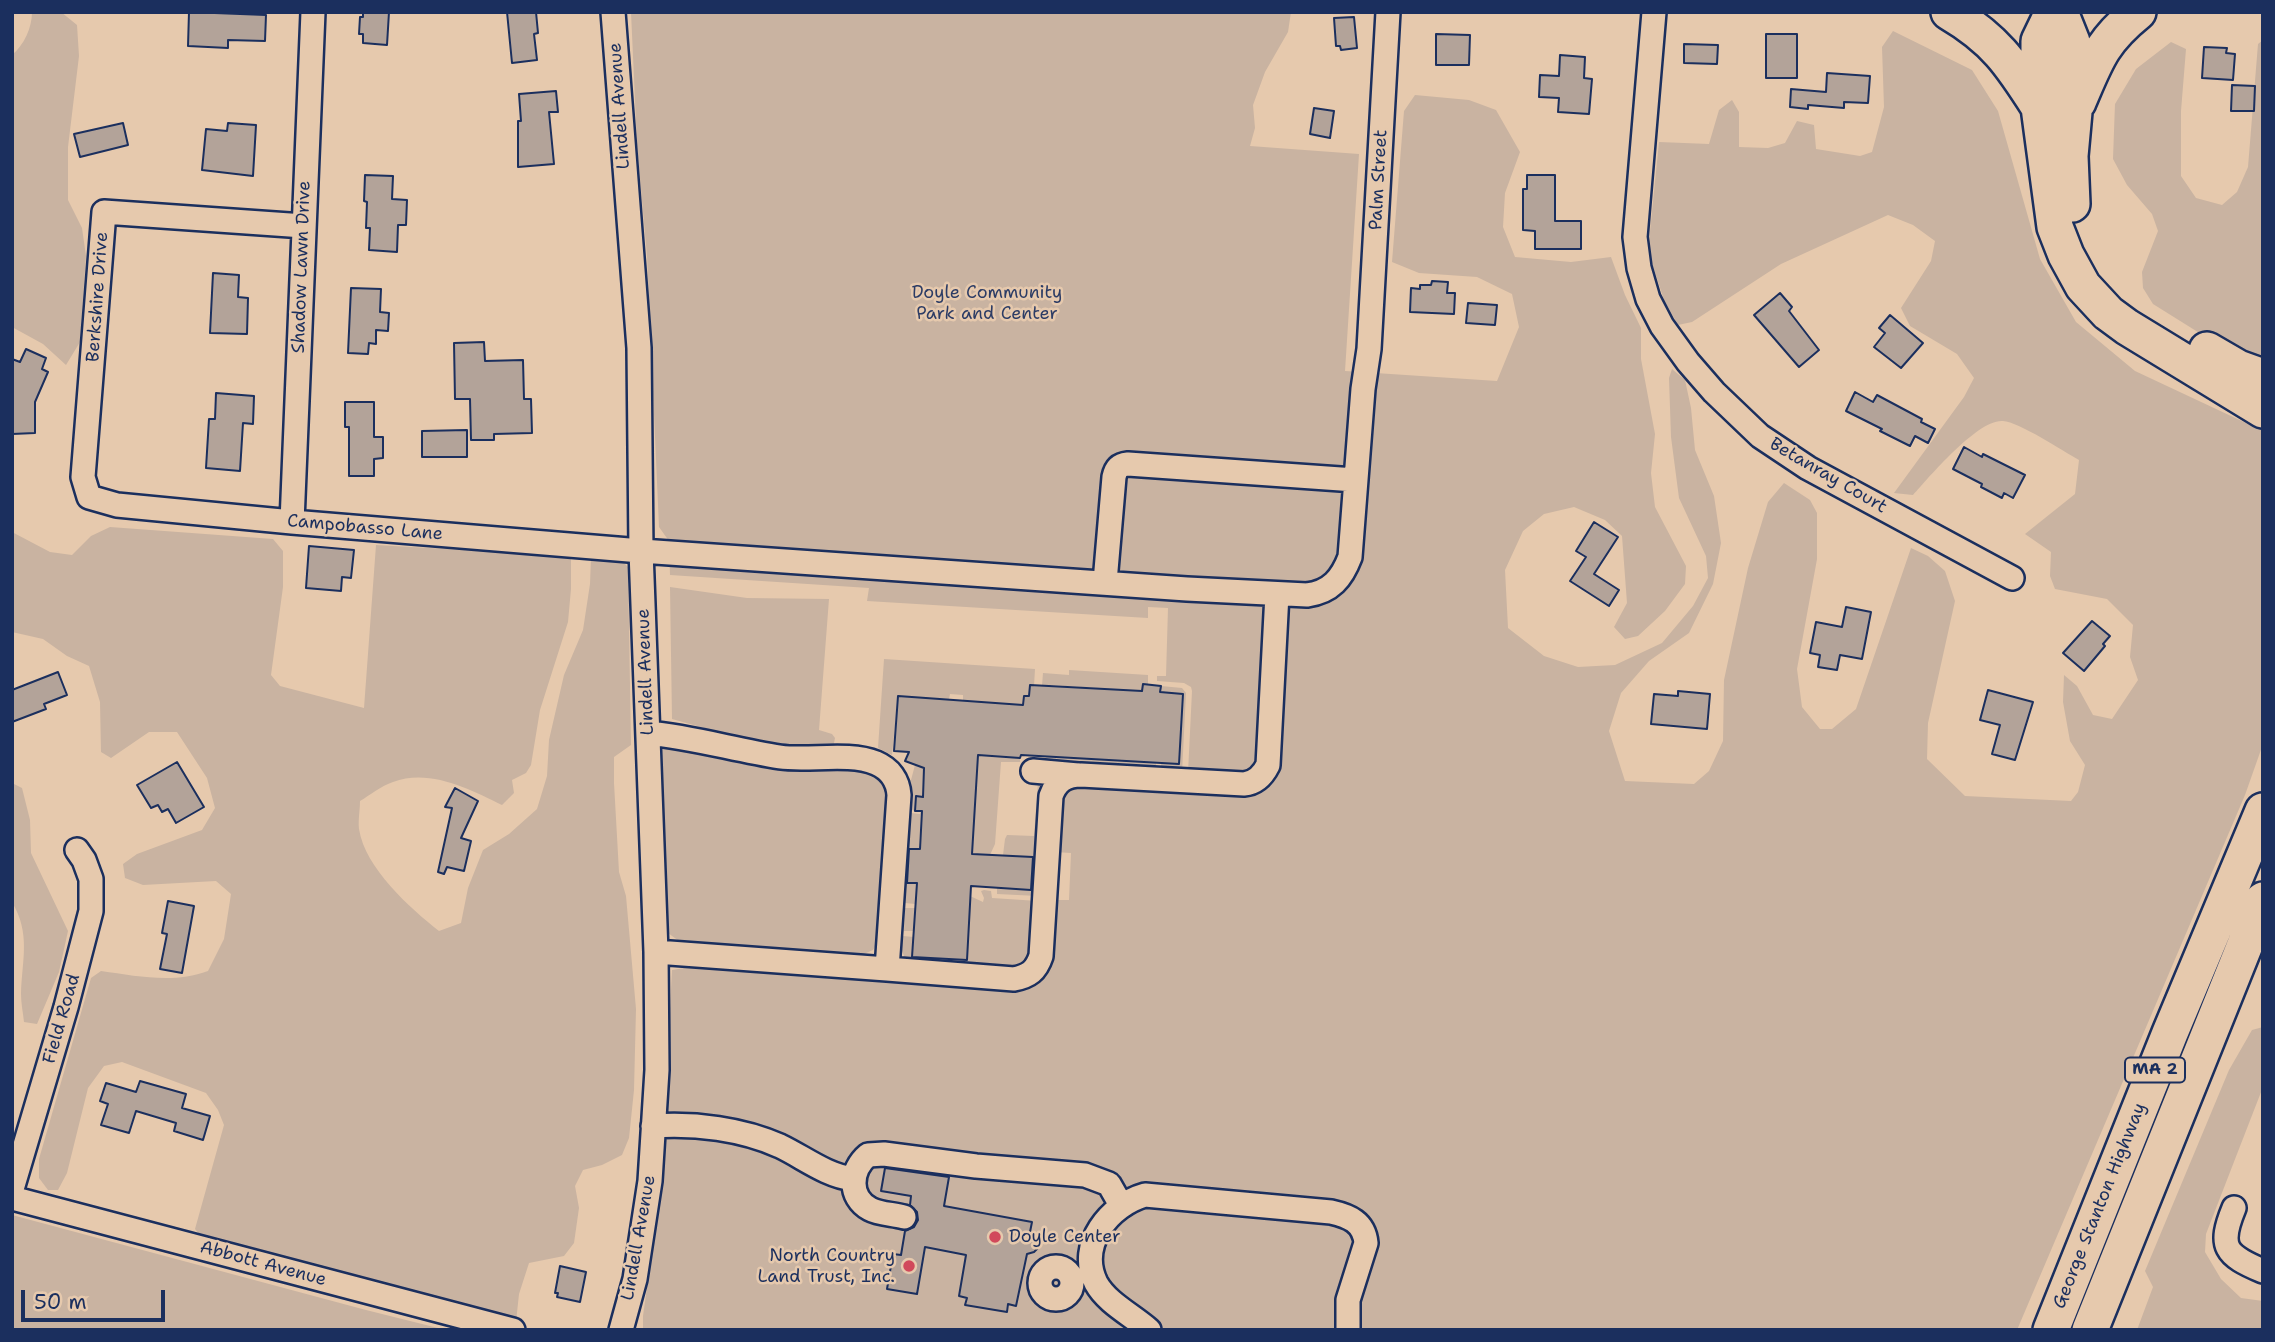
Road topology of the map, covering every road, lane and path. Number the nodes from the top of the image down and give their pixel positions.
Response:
1 (313, 12) edge
2 (613, 12) edge
3 (1388, 12) edge
4 (1654, 12) edge
5 (1949, 12) edge
6 (2053, 12) edge
7 (2060, 12) edge
8 (2138, 12) edge
9 (2039, 107) junction
10 (2074, 112) junction
11 (304, 226) junction
12 (2263, 377) edge
13 (2263, 410) edge
14 (1355, 480) junction
15 (89, 497) joint
16 (292, 522) junction
17 (641, 551) junction
18 (2012, 578) dead end
19 (1105, 582) junction
20 (1277, 594) junction
21 (648, 733) junction
22 (1033, 771) dead end
23 (1081, 775) junction
24 (2263, 782) edge
25 (2263, 811) edge
26 (77, 850) dead end
27 (2226, 900) junction
28 (2263, 900) edge
29 (656, 952) junction
30 (887, 969) junction
31 (653, 1126) junction
32 (853, 1179) junction
33 (12, 1189) edge
34 (12, 1198) edge
35 (1121, 1205) junction
36 (2234, 1208) dead end
37 (904, 1217) dead end
38 (2263, 1270) edge
39 (513, 1330) edge
40 (621, 1330) edge
41 (1149, 1330) edge
42 (1348, 1330) edge
43 (2051, 1330) edge
44 (2090, 1330) edge

1 - 11 street, Shadow Lawn Drive
2 - 17 street, Lindell Avenue
3 - 14 street, Palm Street
4 - 18 street, Betanray Court
5 - 9 highway
6 - 9 highway
7 - 10 highway
8 - 10 highway
9 - 13 highway
10 - 12 highway
11 - 15 street, Berkshire Drive
11 - 16 street, Shadow Lawn Drive
14 - 19 street
14 - 20 street, Palm Street
15 - 16 street, Campobasso Lane
16 - 17 street, Campobasso Lane
17 - 19 street, Campobasso Lane
17 - 21 street, Lindell Avenue
19 - 20 street, Palm Street
20 - 23 street
21 - 29 street, Lindell Avenue
21 - 30 street
22 - 23 street
23 - 30 street
24 - 27 highway
25 - 27 highway, George Stanton Highway / MA 2
26 - 33 street, Field Road
27 - 43 highway, George Stanton Highway / MA 2
28 - 44 highway, George Stanton Highway / MA 2
29 - 30 street
29 - 31 street, Lindell Avenue
31 - 32 street
31 - 40 street, Lindell Avenue
32 - 35 street
32 - 37 street
34 - 39 street, Abbott Avenue
35 - 41 street
35 - 42 street
36 - 38 street

